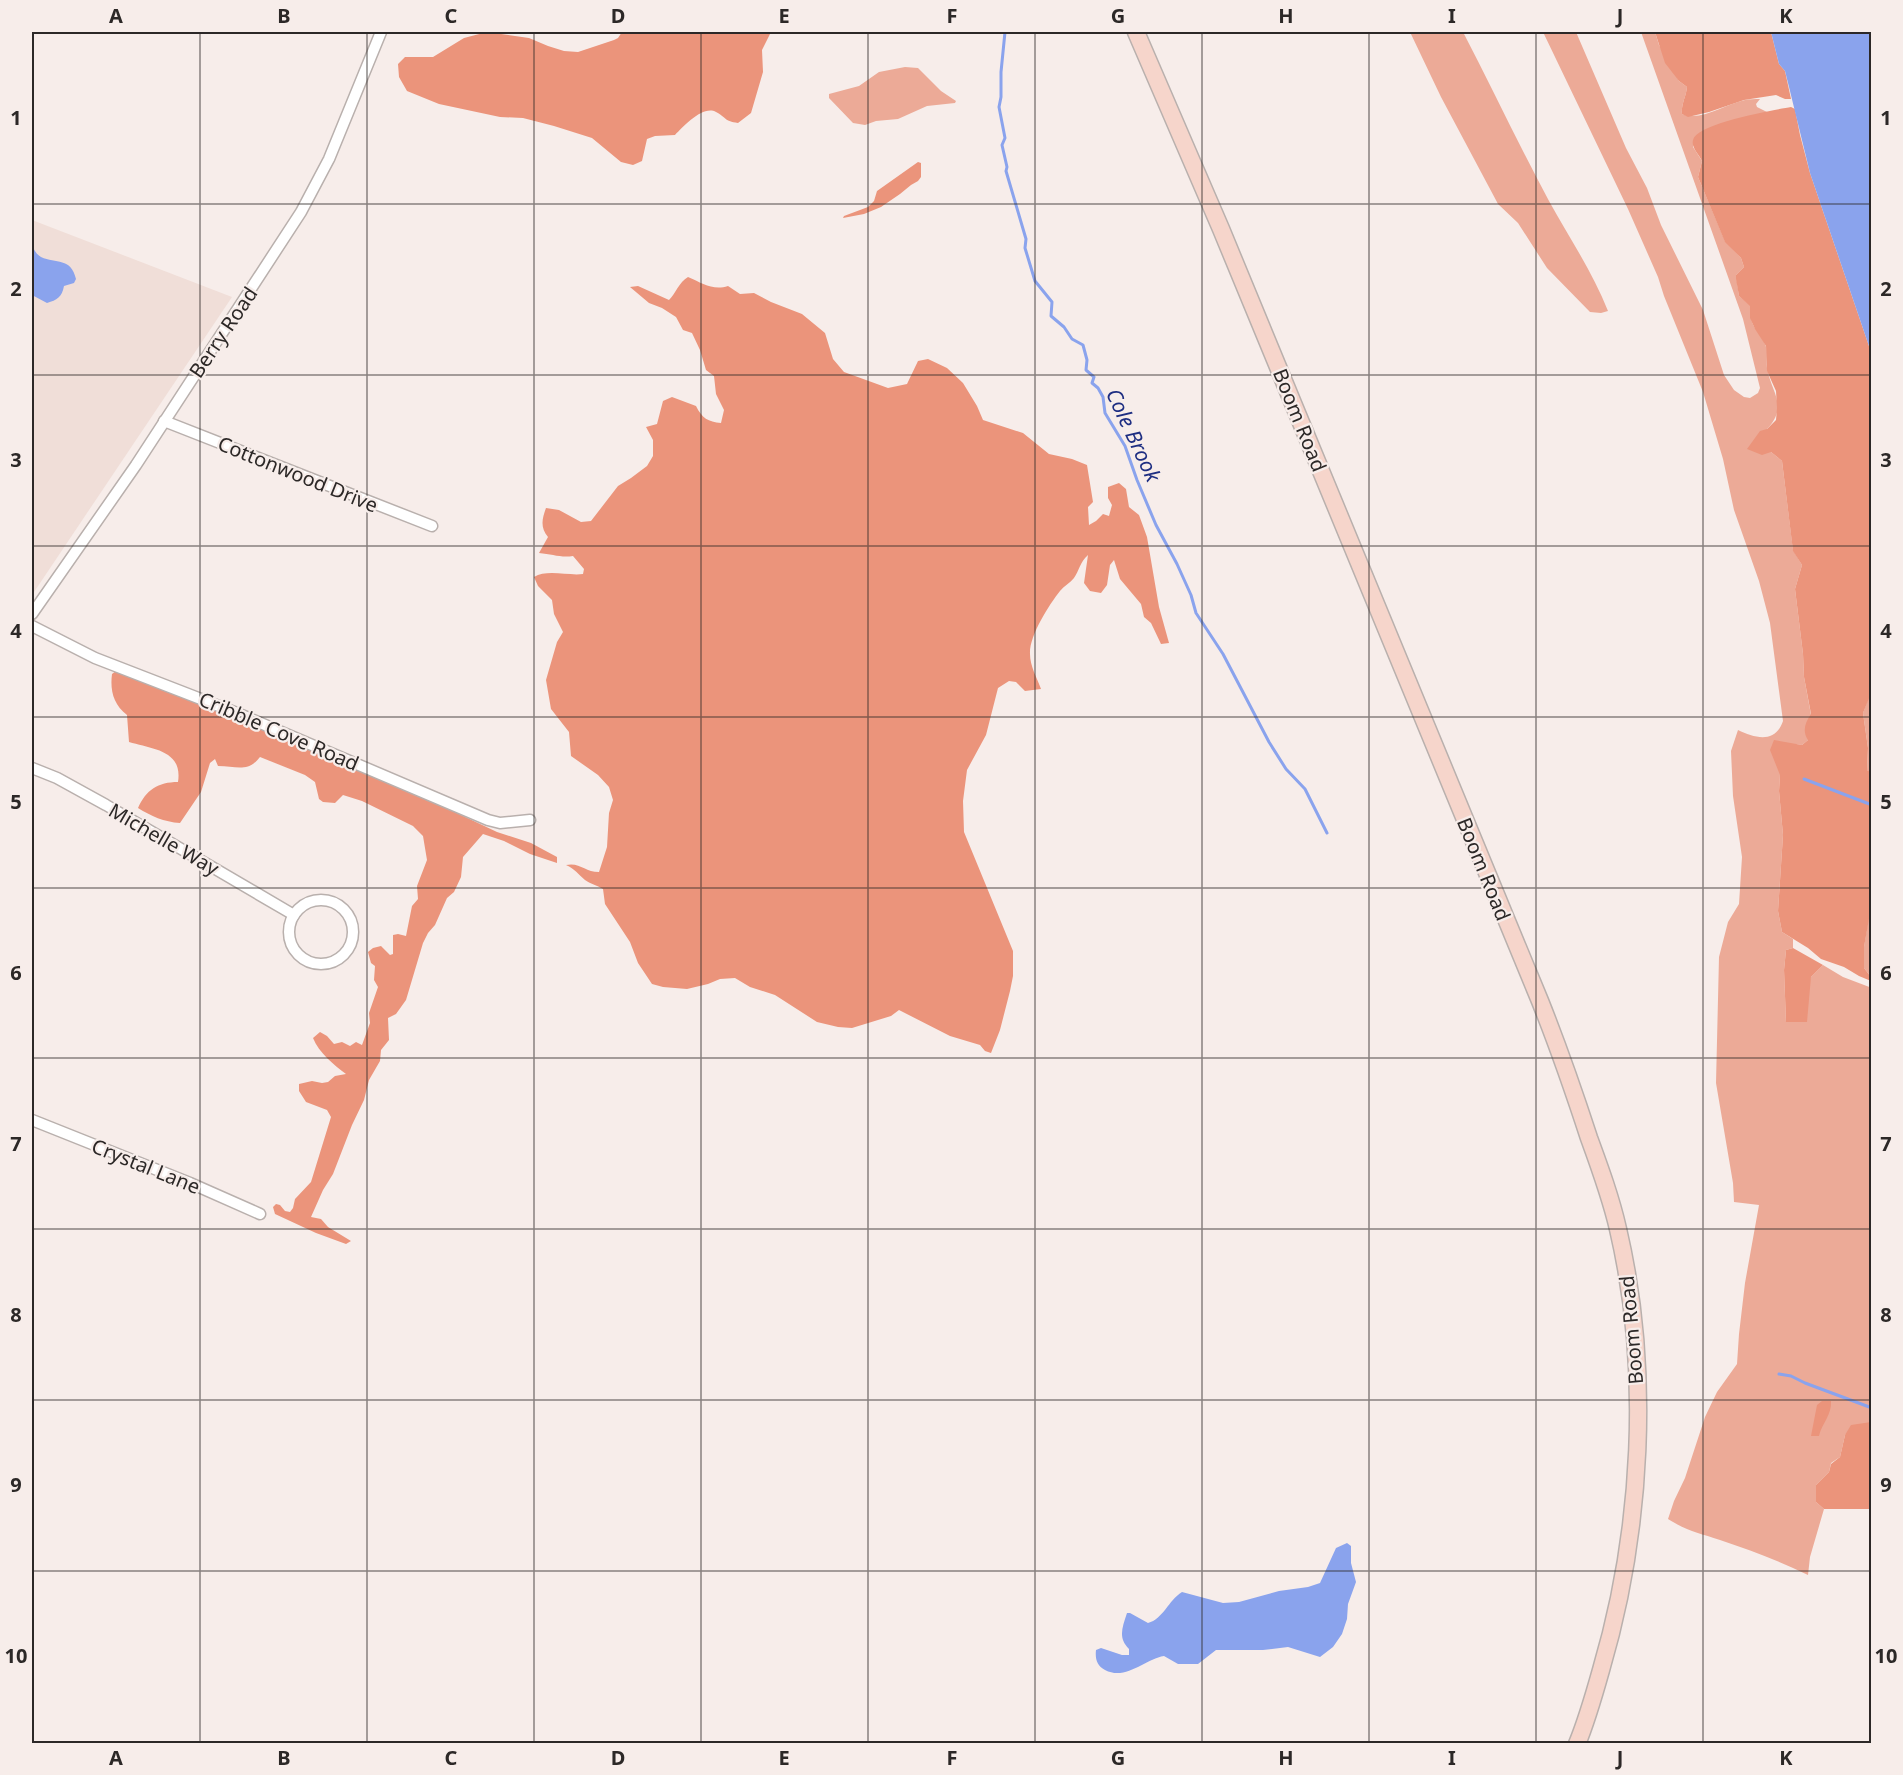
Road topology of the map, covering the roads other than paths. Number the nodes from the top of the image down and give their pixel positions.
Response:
1 (381, 32) edge
2 (1136, 32) edge
3 (164, 421) junction
4 (432, 526) dead end
5 (32, 614) edge
6 (32, 626) edge
7 (32, 768) edge
8 (530, 820) dead end
9 (294, 915) junction
10 (32, 1120) edge
11 (260, 1214) dead end
12 (1577, 1743) edge

1 - 3 street, Berry Road
2 - 12 street, Boom Road
3 - 4 street, Cottonwood Drive
3 - 5 street, Berry Road
6 - 8 street, Cribble Cove Road
7 - 9 street, Michelle Way
9 - 9 street
10 - 11 street, Crystal Lane

